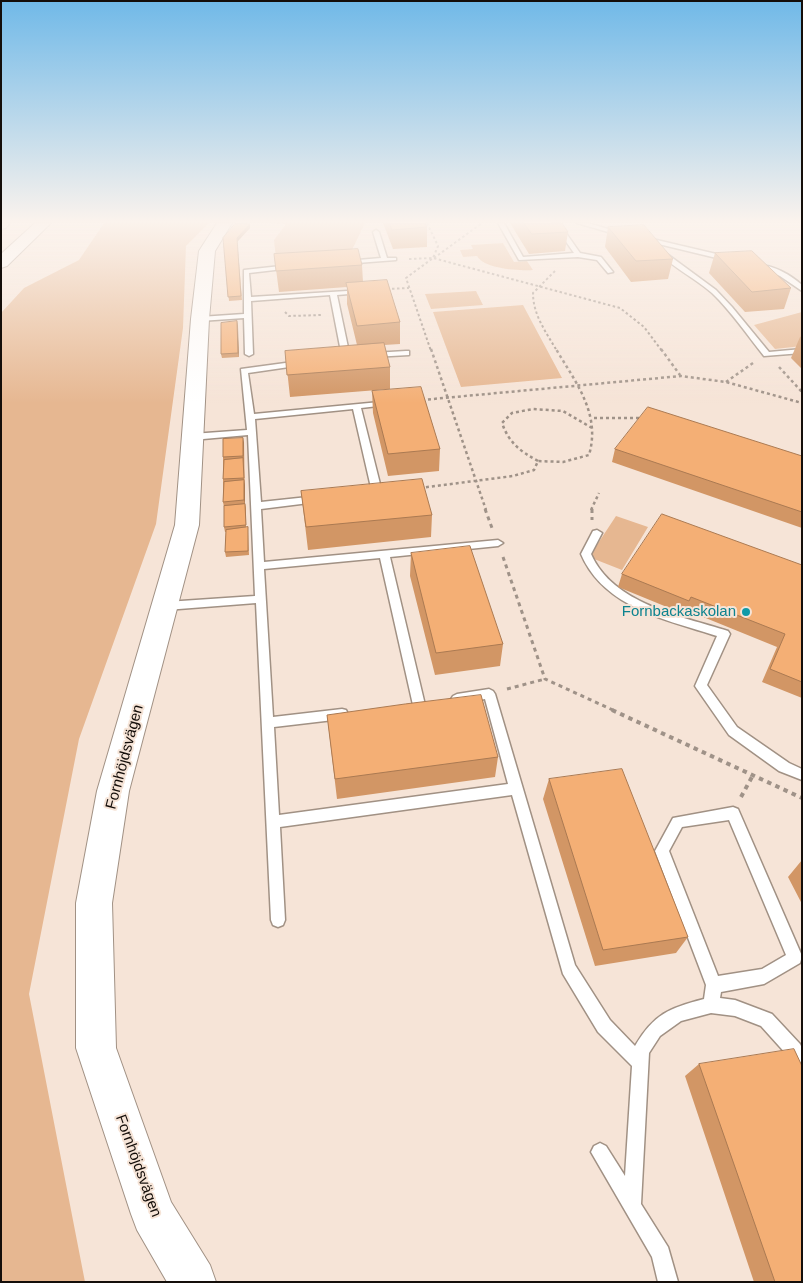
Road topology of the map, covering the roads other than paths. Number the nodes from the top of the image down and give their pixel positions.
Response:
1 (204, 283) edge
2 (247, 283) edge
3 (703, 283) edge
4 (385, 289) edge
5 (333, 293) junction
6 (248, 299) junction
7 (248, 316) junction
8 (200, 319) junction
9 (802, 351) edge
10 (406, 353) dead end
11 (249, 354) dead end
12 (355, 357) junction
13 (337, 358) edge
14 (309, 362) edge
15 (413, 400) edge
16 (356, 406) junction
17 (249, 417) junction
18 (252, 432) junction
19 (192, 437) junction
20 (418, 488) edge
21 (330, 497) edge
22 (256, 506) junction
23 (597, 533) dead end
24 (498, 542) road end
25 (384, 554) junction
26 (259, 566) junction
27 (261, 599) junction
28 (166, 606) junction
29 (445, 700) edge
30 (419, 705) edge
31 (353, 713) edge
32 (268, 724) junction
33 (802, 776) edge
34 (516, 789) junction
35 (273, 822) junction
36 (278, 920) dead end
37 (714, 985) junction
38 (710, 1006) junction
39 (640, 1063) junction
40 (802, 1067) edge
41 (600, 1152) dead end
42 (632, 1205) junction
43 (193, 1282) edge
44 (668, 1282) edge

1 - 8 main road, Fornhöjdsvägen
2 - 6 lane
3 - 9 lane
4 - 5 lane
5 - 6 lane
5 - 12 lane
6 - 7 lane
7 - 8 lane
7 - 11 lane
8 - 19 main road, Fornhöjdsvägen
10 - 12 lane
12 - 13 lane
14 - 17 lane
15 - 16 lane
16 - 17 lane
16 - 20 lane
17 - 18 lane
18 - 19 lane
18 - 22 lane
19 - 28 main road, Fornhöjdsvägen
21 - 22 lane
22 - 26 lane
23 - 33 lane
24 - 25 lane
25 - 26 lane
25 - 30 lane
26 - 27 lane
27 - 28 lane
27 - 32 lane
28 - 43 main road, Fornhöjdsvägen
29 - 34 lane
31 - 32 lane
32 - 35 lane
34 - 35 lane
34 - 39 lane
35 - 36 lane
37 - 37 lane
37 - 38 lane
38 - 39 lane
38 - 40 lane
39 - 42 lane
41 - 42 lane
42 - 44 lane

